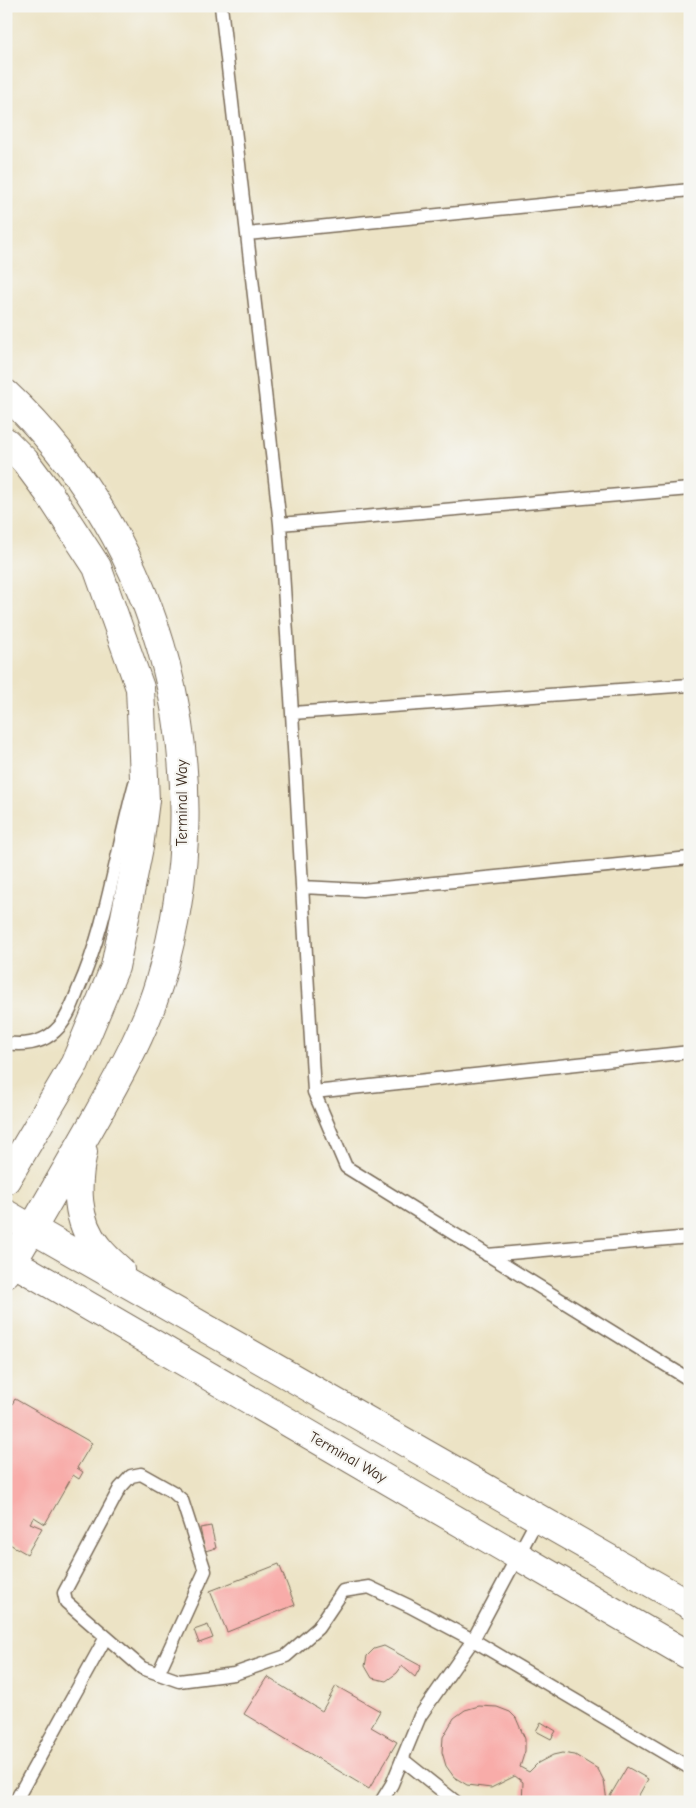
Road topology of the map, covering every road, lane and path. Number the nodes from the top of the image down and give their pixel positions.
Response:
1 (221, 6) edge
2 (690, 190) edge
3 (247, 234) junction
4 (6, 394) edge
5 (6, 442) edge
6 (690, 489) edge
7 (280, 524) junction
8 (690, 685) edge
9 (292, 713) junction
10 (144, 752) junction
11 (690, 858) edge
12 (302, 887) junction
13 (6, 1043) edge
14 (690, 1052) edge
15 (314, 1092) junction
16 (86, 1134) junction
17 (6, 1180) edge
18 (6, 1214) edge
19 (32, 1229) junction
20 (690, 1236) edge
21 (487, 1255) junction
22 (8, 1264) edge
23 (142, 1292) junction
24 (690, 1380) edge
25 (538, 1518) junction
26 (519, 1556) junction
27 (690, 1605) edge
28 (106, 1637) junction
29 (472, 1640) junction
30 (690, 1656) edge
31 (158, 1674) junction
32 (402, 1759) junction
33 (690, 1768) edge
34 (15, 1802) edge
35 (381, 1802) edge
36 (456, 1802) edge

1 - 3 lane
2 - 3 lane
3 - 7 lane
4 - 16 main road, Terminal Way
5 - 10 main road
6 - 7 lane
7 - 9 lane
8 - 9 lane
9 - 12 lane
10 - 13 lane
10 - 17 main road
11 - 12 lane
12 - 15 lane
14 - 15 lane
15 - 21 lane
16 - 19 main road, Terminal Way
16 - 23 main road
18 - 19 main road
19 - 22 main road, Terminal Way
19 - 23 main road
20 - 21 lane
21 - 24 lane
22 - 26 main road, Terminal Way
23 - 25 main road
25 - 26 lane
25 - 27 main road
26 - 29 lane
26 - 30 main road, Terminal Way
28 - 31 lane
28 - 31 lane
28 - 34 lane
29 - 31 lane
29 - 32 lane
29 - 33 lane
32 - 35 lane
32 - 36 lane

